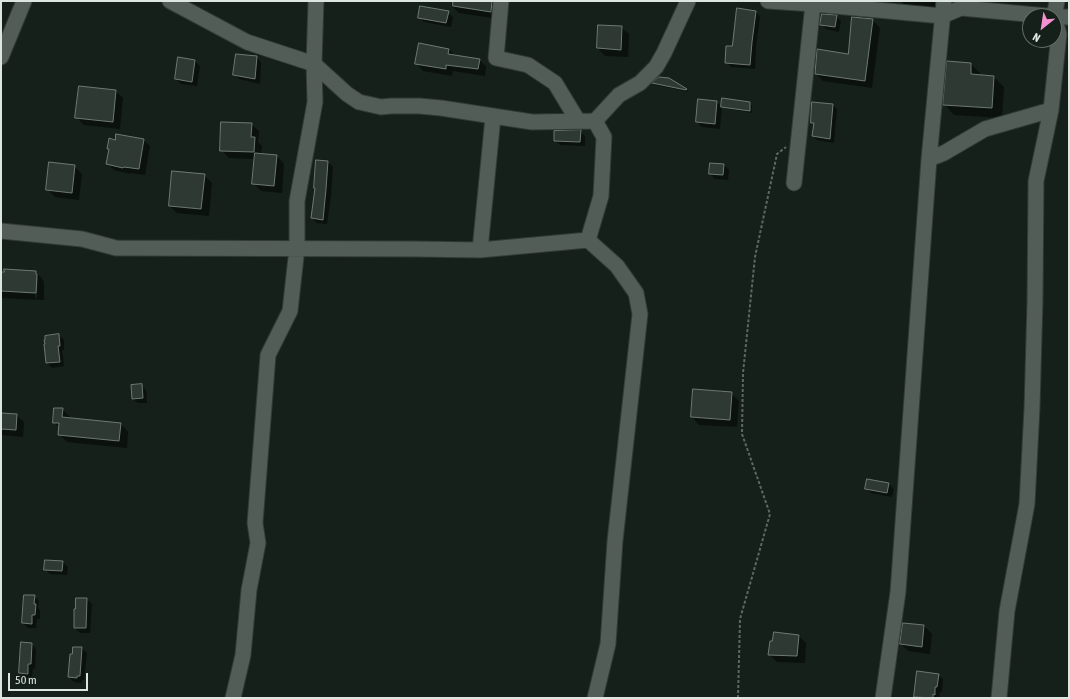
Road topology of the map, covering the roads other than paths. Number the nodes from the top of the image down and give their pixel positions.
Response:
1 (24, 1) edge
2 (170, 1) edge
3 (316, 1) edge
4 (501, 1) edge
5 (688, 1) edge
6 (768, 1) edge
7 (787, 1) edge
8 (944, 1) edge
9 (813, 4) junction
10 (1022, 14) edge
11 (942, 16) junction
12 (1058, 48) edge
13 (1, 57) edge
14 (314, 64) junction
15 (1051, 110) junction
16 (493, 117) junction
17 (578, 121) junction
18 (595, 121) junction
19 (929, 159) junction
20 (794, 183) dead end
21 (1, 231) edge
22 (588, 240) junction
23 (297, 248) junction
24 (480, 250) junction
25 (233, 698) edge
26 (595, 698) edge
27 (883, 698) edge
28 (999, 698) edge

1 - 13 street
2 - 14 street
3 - 14 street
4 - 17 street
5 - 18 street
6 - 7 street
7 - 9 street
8 - 11 street
9 - 11 street
9 - 20 street
10 - 11 street
11 - 19 street
12 - 15 street
14 - 16 street
14 - 23 street
15 - 19 street
15 - 28 street
16 - 17 street
16 - 24 street
17 - 18 street
18 - 22 street
19 - 27 street
21 - 23 street
22 - 24 street
22 - 26 street
23 - 24 street
23 - 25 street

